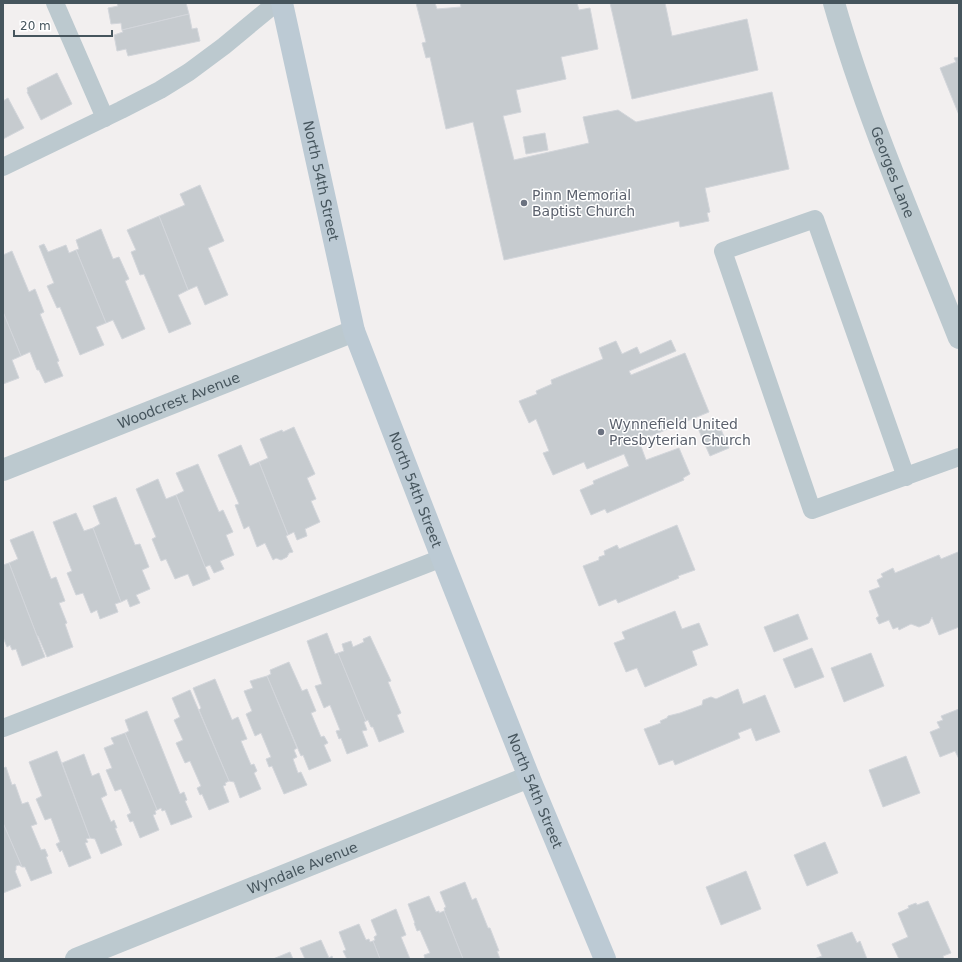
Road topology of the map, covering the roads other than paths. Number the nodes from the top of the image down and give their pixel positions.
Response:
1 (55, 3) edge
2 (276, 3) edge
3 (282, 3) edge
4 (834, 3) edge
5 (105, 118) junction
6 (3, 167) edge
7 (354, 330) junction
8 (959, 338) edge
9 (959, 457) edge
10 (3, 470) edge
11 (906, 476) junction
12 (442, 558) junction
13 (3, 728) edge
14 (529, 777) junction
15 (76, 959) edge
16 (605, 959) edge

1 - 5 lane
2 - 5 lane
3 - 7 street, North 54th Street
4 - 8 street, Georges Lane
5 - 6 lane
7 - 10 street, Woodcrest Avenue
7 - 12 street, North 54th Street
9 - 11 lane
11 - 11 lane
12 - 13 lane
12 - 14 street, North 54th Street
14 - 15 street, Wyndale Avenue
14 - 16 street, North 54th Street

